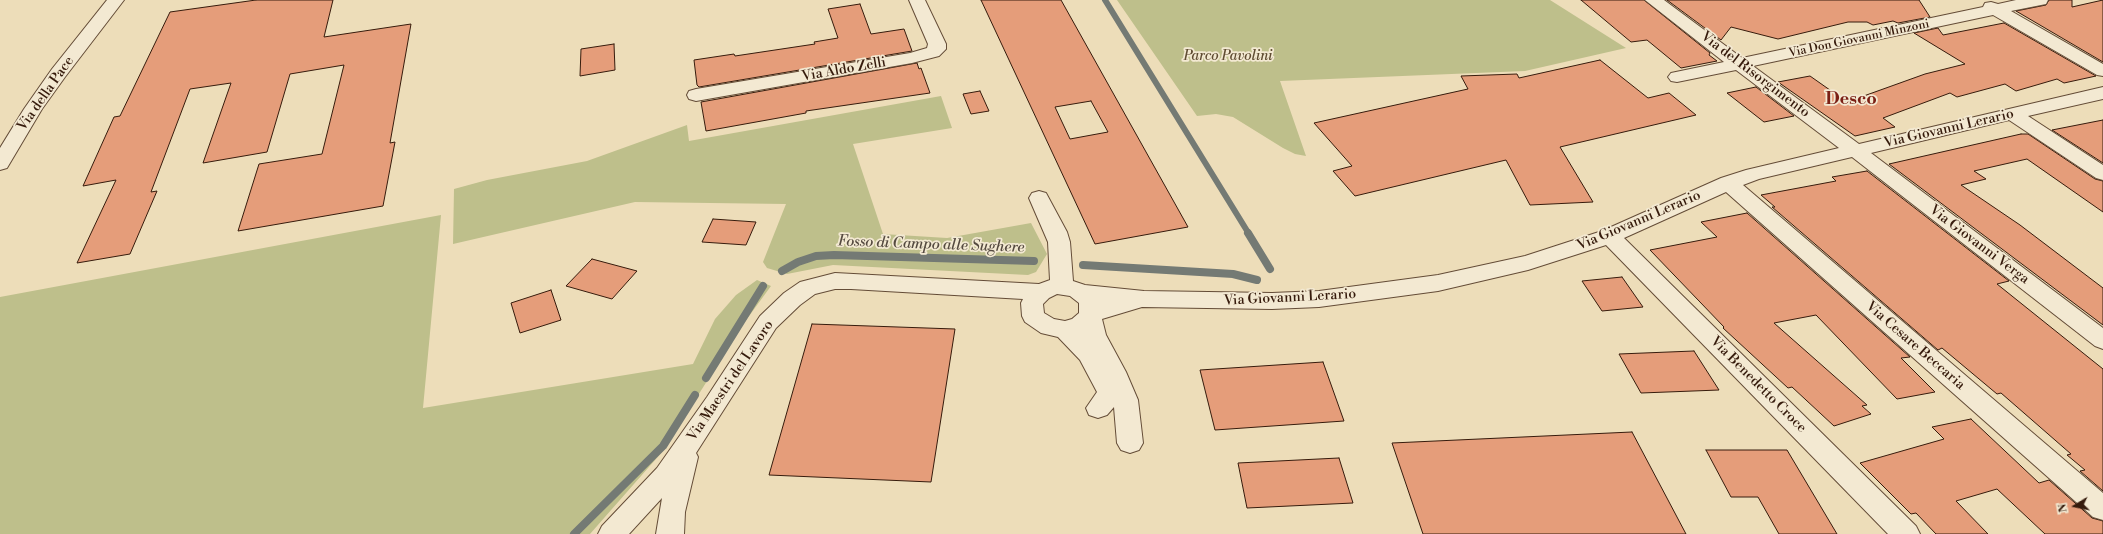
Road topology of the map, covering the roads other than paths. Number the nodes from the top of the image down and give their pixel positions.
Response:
1 (116, 0) edge
2 (127, 0) edge
3 (917, 0) edge
4 (1653, 0) edge
5 (1979, 0) edge
6 (2040, 0) edge
7 (1997, 10) junction
8 (96, 26) junction
9 (1740, 64) junction
10 (2103, 71) edge
11 (1678, 77) dead end
12 (2103, 93) edge
13 (696, 95) dead end
14 (2012, 114) junction
15 (1856, 151) junction
16 (0, 164) edge
17 (2103, 174) edge
18 (1728, 183) junction
19 (1039, 198) dead end
20 (1610, 236) junction
21 (975, 289) junction
22 (1072, 289) junction
23 (1041, 292) junction
24 (1144, 299) junction
25 (1090, 315) junction
26 (1033, 316) junction
27 (1065, 329) junction
28 (2103, 340) edge
29 (1098, 408) dead end
30 (689, 443) junction
31 (1130, 443) dead end
32 (2103, 509) edge
33 (619, 533) edge
34 (670, 534) edge
35 (1906, 534) edge

1 - 8 street, Via della Pace
2 - 8 street, Via della Pace
3 - 13 street, Via Aldo Zelli
4 - 9 street, Via del Risorgimento
5 - 7 street
6 - 7 street, Via Don Giovanni Minzoni
7 - 9 street, Via Don Giovanni Minzoni
7 - 10 street
8 - 16 street, Via della Pace
9 - 11 street, Via Don Giovanni Minzoni
9 - 15 street, Via del Risorgimento
12 - 14 street, Via Giovanni Lerario
14 - 15 street, Via Giovanni Lerario
14 - 17 street
15 - 18 street, Via Giovanni Lerario
15 - 28 street, Via Giovanni Verga
18 - 20 street, Via Giovanni Lerario
18 - 32 street, Via Cesare Beccaria
19 - 22 street
20 - 24 street, Via Giovanni Lerario
20 - 35 street, Via Benedetto Croce
21 - 23 street, Via Maestri del Lavoro
21 - 26 street, Via Maestri del Lavoro
21 - 30 street, Via Maestri del Lavoro
22 - 23 street, Via Maestri del Lavoro
22 - 24 street, Via Giovanni Lerario
22 - 25 street
23 - 26 street
24 - 25 street, Via Giovanni Lerario
25 - 27 street
25 - 31 street
26 - 27 street, Via Maestri del Lavoro
27 - 29 street
30 - 33 street, Via Maestri del Lavoro
30 - 34 street

